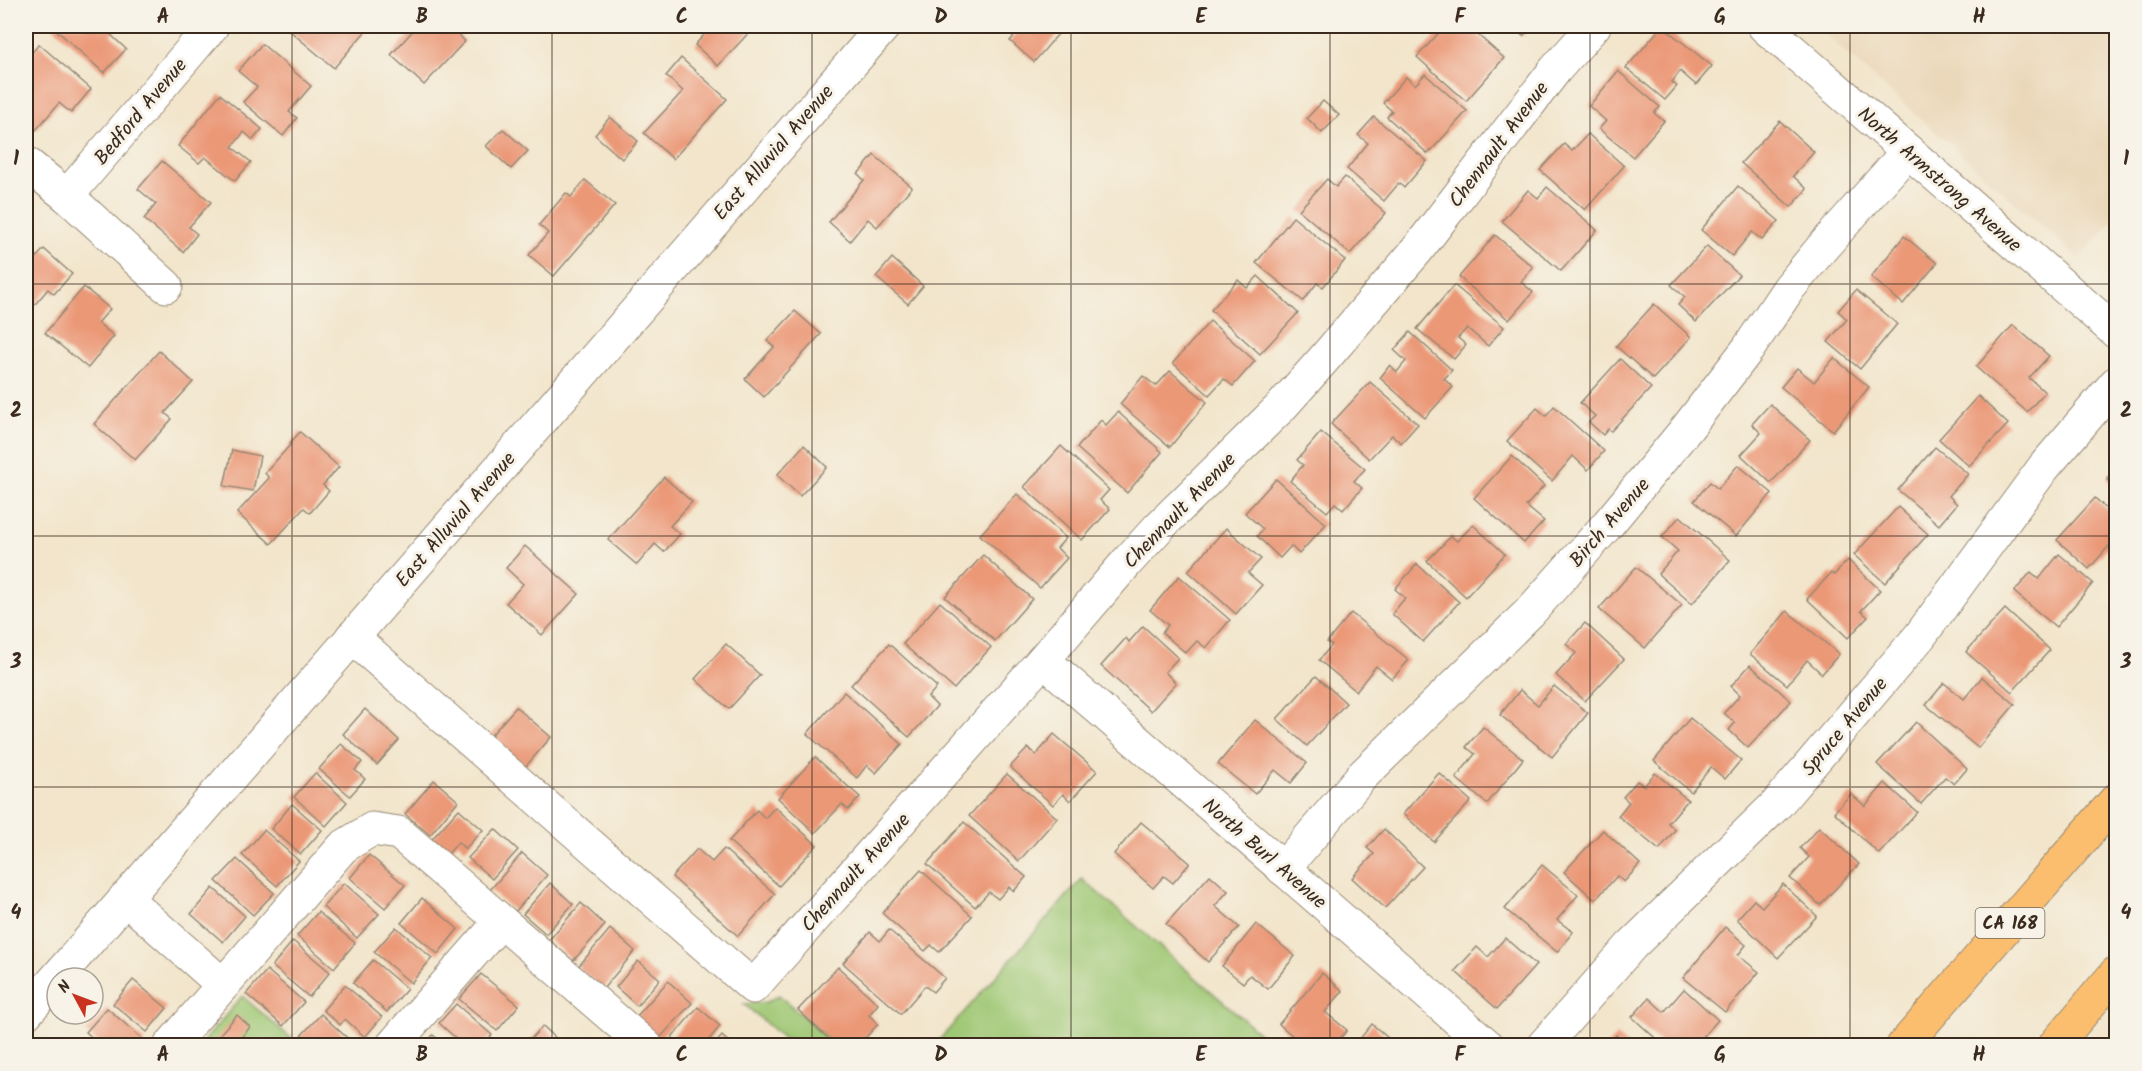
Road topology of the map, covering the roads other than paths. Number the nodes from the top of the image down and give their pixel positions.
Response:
1 (212, 26) edge
2 (884, 26) edge
3 (1594, 26) edge
4 (1764, 26) edge
5 (1908, 151) junction
6 (26, 163) edge
7 (67, 196) junction
8 (166, 286) dead end
9 (2116, 332) edge
10 (2116, 383) edge
11 (352, 638) junction
12 (1043, 660) junction
13 (2116, 800) edge
14 (1283, 869) junction
15 (125, 898) junction
16 (501, 921) junction
17 (2116, 974) edge
18 (223, 985) junction
19 (26, 1013) edge
20 (632, 1041) edge
21 (170, 1046) edge
22 (392, 1046) edge
23 (1488, 1046) edge
24 (1543, 1046) edge
25 (1903, 1046) edge
26 (2054, 1046) edge

1 - 7 street, Bedford Avenue
2 - 11 street, East Alluvial Avenue
3 - 12 street, Chennault Avenue
4 - 5 street, North Armstrong Avenue
5 - 9 street, North Armstrong Avenue
5 - 14 street, Birch Avenue
6 - 7 street
7 - 8 street
10 - 24 street, Spruce Avenue
11 - 12 street, Chennault Avenue
11 - 15 street, East Alluvial Avenue
12 - 14 street, North Burl Avenue
13 - 25 highway, CA 168
14 - 23 street, North Burl Avenue
15 - 18 street
15 - 19 street, East Alluvial Avenue
16 - 18 street
16 - 20 street
16 - 22 street
17 - 26 highway
18 - 21 street

